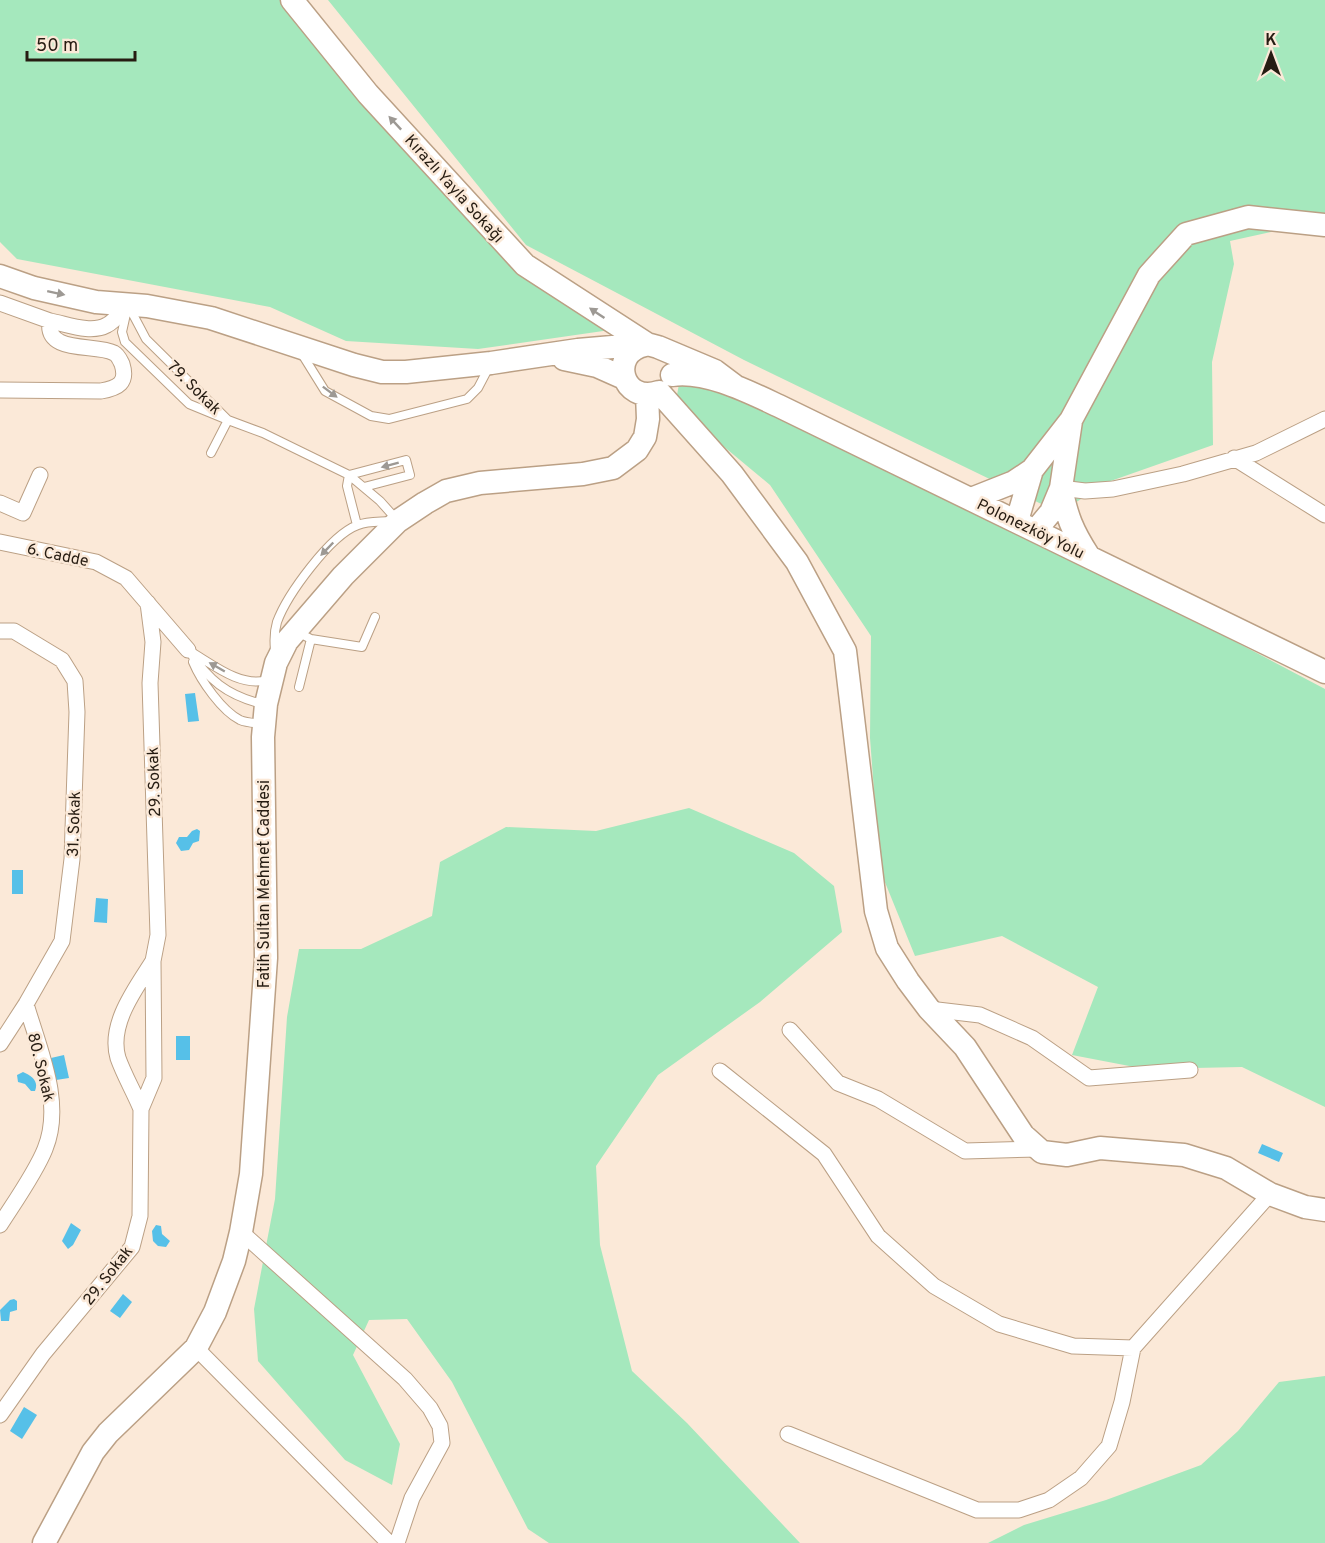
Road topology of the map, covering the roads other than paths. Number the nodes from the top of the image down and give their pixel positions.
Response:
1 (292, 0) edge
2 (1325, 225) edge
3 (0, 276) edge
4 (0, 303) edge
5 (128, 306) junction
6 (50, 321) junction
7 (297, 345) junction
8 (655, 347) junction
9 (548, 356) junction
10 (491, 363) junction
11 (624, 378) junction
12 (193, 385) junction
13 (735, 386) junction
14 (660, 387) junction
15 (0, 390) edge
16 (181, 397) junction
17 (1325, 419) edge
18 (228, 420) junction
19 (1071, 420) junction
20 (211, 453) dead end
21 (1234, 458) junction
22 (1032, 470) junction
23 (40, 475) dead end
24 (349, 475) junction
25 (364, 487) junction
26 (1062, 488) junction
27 (971, 499) junction
28 (0, 503) edge
29 (1325, 515) edge
30 (398, 521) junction
31 (357, 525) junction
32 (1027, 526) junction
33 (0, 542) edge
34 (1088, 555) junction
35 (148, 603) junction
36 (375, 617) dead end
37 (0, 631) edge
38 (303, 635) junction
39 (188, 650) junction
40 (274, 671) junction
41 (1325, 672) edge
42 (298, 687) dead end
43 (265, 714) junction
44 (153, 961) junction
45 (26, 1004) junction
46 (929, 1009) junction
47 (790, 1030) dead end
48 (0, 1044) edge
49 (1190, 1070) dead end
50 (720, 1071) dead end
51 (141, 1109) junction
52 (1038, 1149) junction
53 (1270, 1194) junction
54 (1325, 1210) edge
55 (0, 1225) edge
56 (241, 1232) junction
57 (196, 1348) junction
58 (1133, 1348) junction
59 (0, 1415) edge
60 (788, 1434) dead end
61 (44, 1543) edge
62 (389, 1543) edge
63 (397, 1543) edge

8 -> 1 main road, Kırazlı Yayla Sokağı
2 - 19 main road
3 -> 5 main road
4 - 6 street
5 - 6 street
5 - 7 main road
5 - 12 lane, 79. Sokak
5 - 16 lane, 79. Sokak
6 - 15 street
7 - 10 main road
7 -> 10 lane
8 - 9 main road
8 - 11 main road
8 - 13 main road, Kırazlı Yayla Sokağı
8 - 14 main road
9 - 10 main road
9 - 11 main road
11 - 14 main road
12 - 16 lane
12 - 18 lane, 79. Sokak
13 - 14 main road
13 - 27 main road, Polonezköy Yolu
14 - 30 main road, Fatih Sultan Mehmet Caddesi
14 - 46 main road
16 - 18 lane, 79. Sokak
17 - 21 street
18 - 20 lane
18 - 24 lane
19 - 22 main road
19 - 26 main road
21 - 26 street
21 - 29 street
22 - 27 main road
22 - 32 main road
23 - 28 street
24 - 25 lane
25 -> 24 lane
24 - 31 lane
25 - 30 lane
26 - 32 main road
26 - 34 main road
27 - 32 main road, Polonezköy Yolu
30 - 31 lane
30 - 38 main road, Fatih Sultan Mehmet Caddesi
31 -> 40 lane
32 - 34 main road, Polonezköy Yolu
33 - 35 street, 6. Cadde
34 - 41 main road, Polonezköy Yolu
35 - 39 street, 6. Cadde
35 - 44 street, 29. Sokak
36 - 38 lane
37 - 45 street, 31. Sokak
38 - 40 main road, Fatih Sultan Mehmet Caddesi
38 - 42 lane
40 -> 39 lane
39 - 43 lane
39 - 43 lane
40 - 43 main road, Fatih Sultan Mehmet Caddesi
43 - 56 main road, Fatih Sultan Mehmet Caddesi
44 - 51 street, 29. Sokak
44 - 51 street, 29. Sokak
45 - 48 street, 31. Sokak
45 - 55 street, 80. Sokak
46 - 49 street
46 - 52 main road
47 - 52 street
50 - 58 street
51 - 59 street, 29. Sokak
52 - 53 main road
53 - 54 main road
53 - 58 street
56 - 57 main road, Fatih Sultan Mehmet Caddesi
56 - 63 street
57 - 61 main road, Fatih Sultan Mehmet Caddesi
57 - 62 street
58 - 60 street

